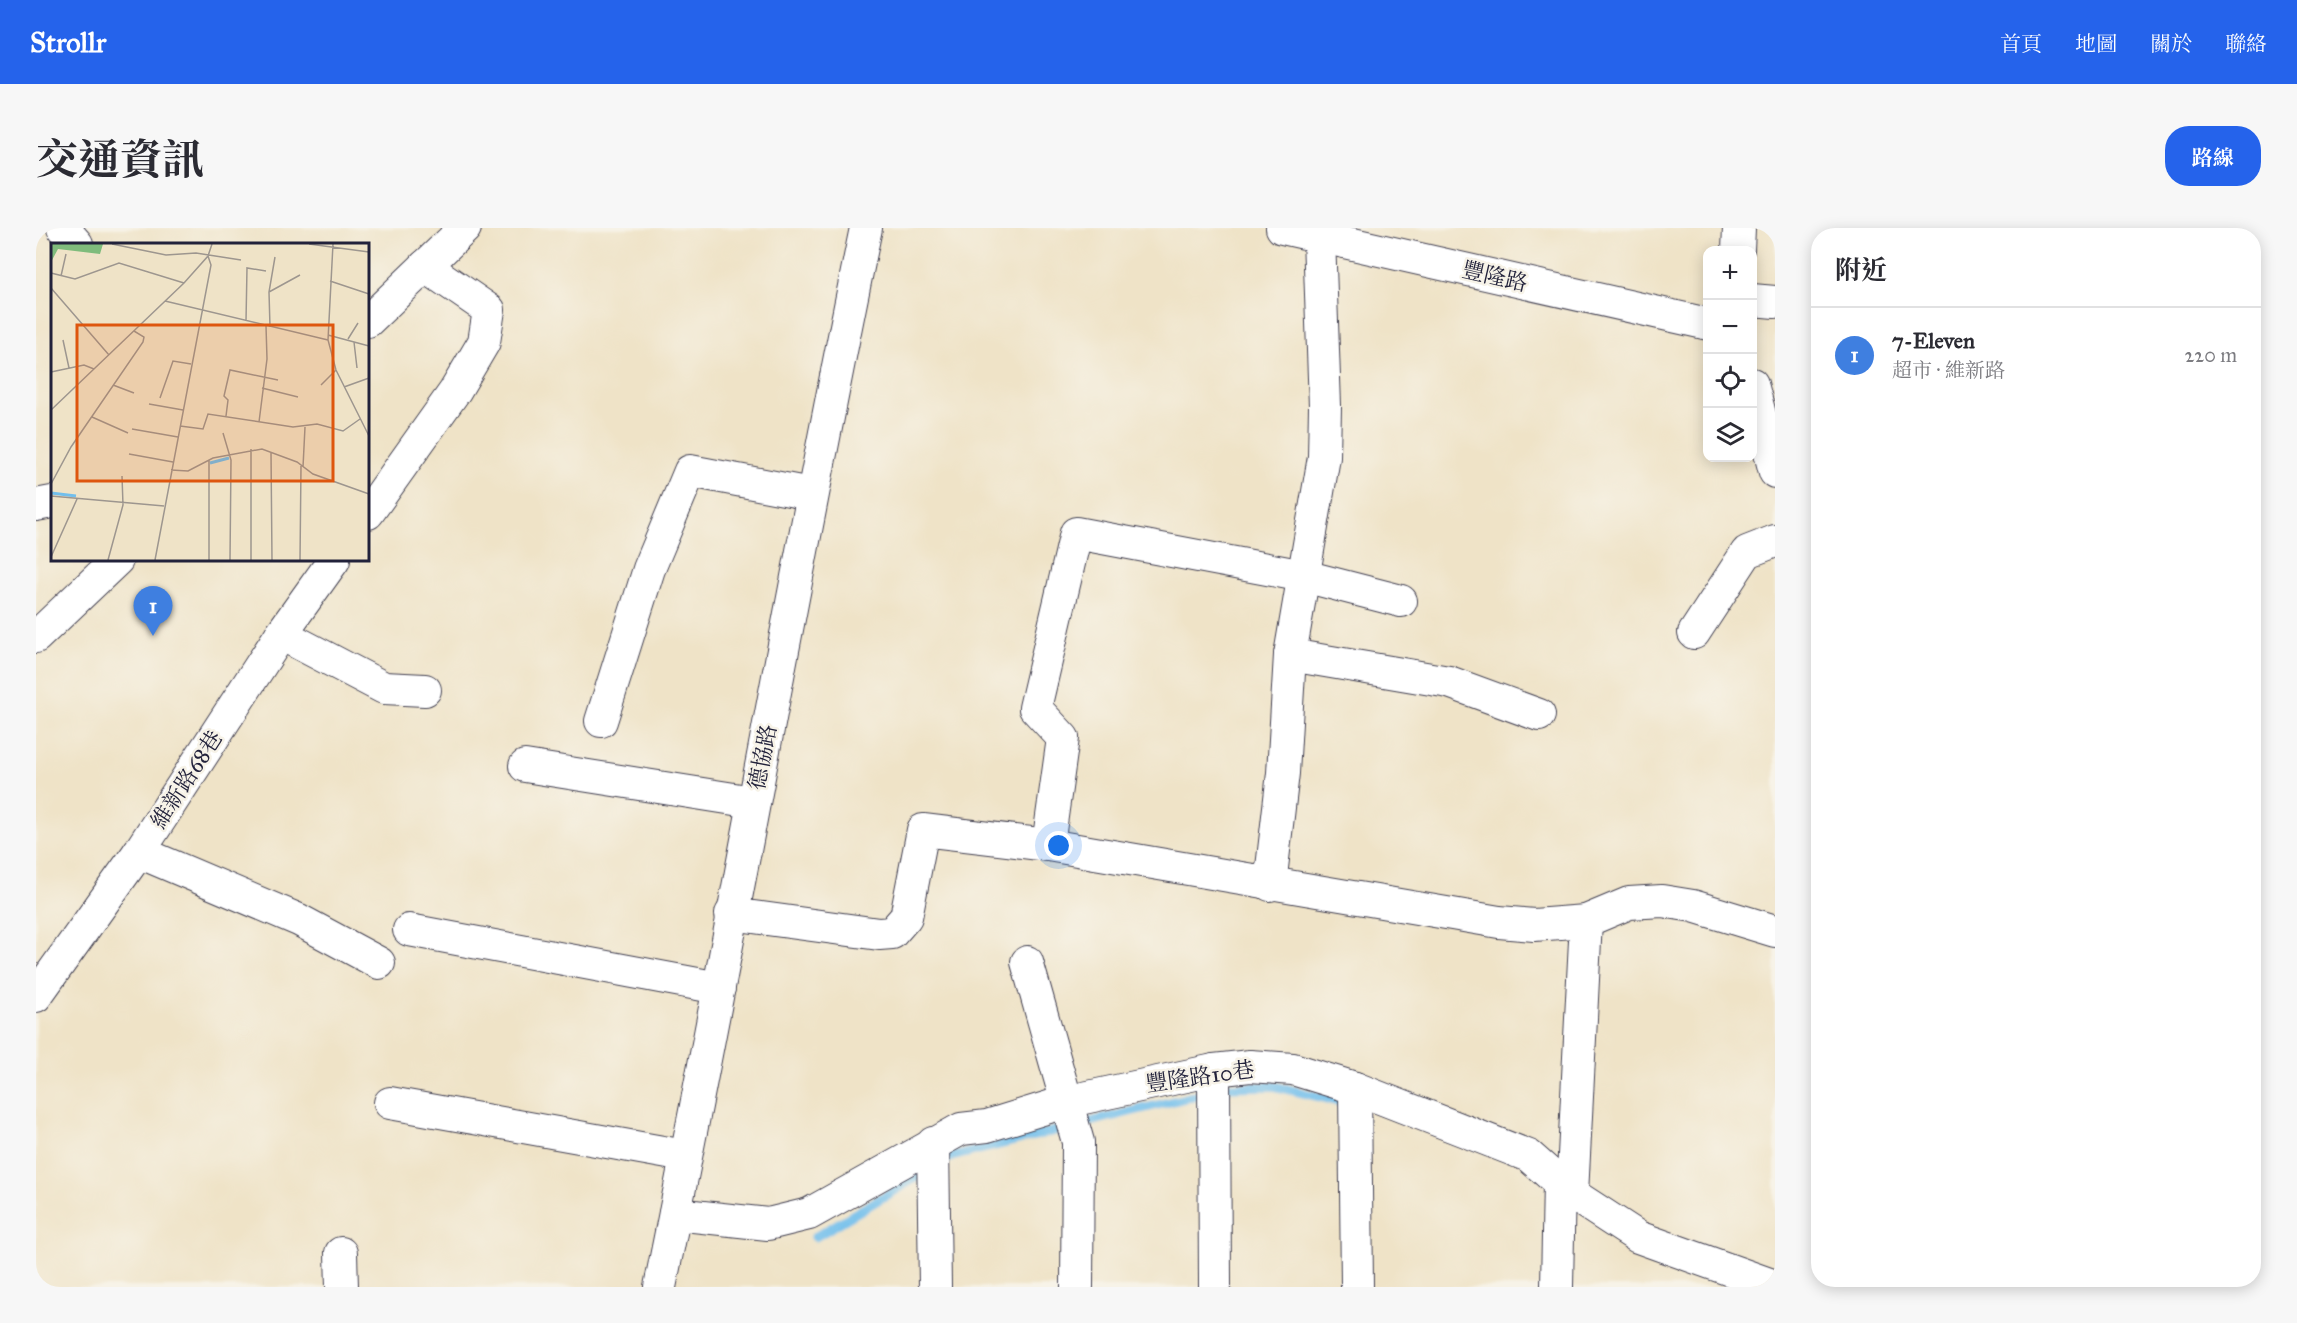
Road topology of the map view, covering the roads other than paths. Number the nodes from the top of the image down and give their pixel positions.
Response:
1 (63, 228) edge
2 (465, 228) edge
3 (866, 228) edge
4 (1282, 228) edge
5 (1739, 228) edge
6 (1339, 236) edge
7 (76, 243) edge
8 (1738, 246) edge
9 (425, 266) junction
10 (1757, 300) edge
11 (1775, 302) edge
12 (369, 320) edge
13 (1703, 323) edge
14 (1757, 403) edge
15 (1775, 472) edge
16 (811, 494) junction
17 (51, 502) edge
18 (36, 505) edge
19 (369, 512) edge
20 (1775, 542) edge
21 (116, 561) edge
22 (333, 561) edge
23 (1304, 576) junction
24 (1401, 600) dead end
25 (281, 633) junction
26 (1694, 633) dead end
27 (36, 637) edge
28 (1290, 655) junction
29 (425, 690) dead end
30 (1539, 715) dead end
31 (601, 721) dead end
32 (525, 766) dead end
33 (753, 802) junction
34 (1048, 845) junction
35 (139, 852) junction
36 (1270, 885) junction
37 (731, 914) junction
38 (1586, 921) junction
39 (409, 930) dead end
40 (1775, 931) edge
41 (1027, 962) dead end
42 (379, 963) dead end
43 (719, 988) junction
44 (36, 996) edge
45 (1214, 1070) junction
46 (1355, 1088) junction
47 (1065, 1102) junction
48 (390, 1103) dead end
49 (933, 1143) junction
50 (685, 1156) junction
51 (1565, 1188) junction
52 (675, 1214) junction
53 (341, 1253) dead end
54 (1775, 1286) edge
55 (342, 1287) edge
56 (660, 1287) edge
57 (935, 1287) edge
58 (1077, 1287) edge
59 (1215, 1287) edge
60 (1357, 1287) edge
61 (1557, 1287) edge

1 - 7 street
2 - 9 street
3 - 16 street, 德協路
4 - 6 street, 豐隆路
5 - 8 street
6 - 13 street, 豐隆路
6 - 23 street
9 - 12 street
9 - 19 street
10 - 11 street
14 - 15 street
16 - 31 street
16 - 33 street, 德協路
17 - 18 street
20 - 26 street
21 - 27 street
22 - 25 street, 維新路68巷
23 - 24 street
23 - 28 street
23 - 34 street
25 - 29 street
25 - 35 street, 維新路68巷
28 - 30 street
28 - 36 street
32 - 33 street
33 - 37 street, 德協路
34 - 36 street
34 - 37 street
35 - 42 street
35 - 44 street, 維新路68巷
36 - 38 street
37 - 43 street, 德協路
38 - 40 street
38 - 51 street
39 - 43 street
41 - 47 street
43 - 50 street, 德協路
45 - 46 street, 豐隆路10巷
45 - 47 street, 豐隆路10巷
45 - 59 street
46 - 51 street, 豐隆路10巷
46 - 60 street
47 - 49 street, 豐隆路10巷
47 - 58 street
48 - 50 street
49 - 52 street, 豐隆路10巷
49 - 57 street
50 - 52 street, 德協路
51 - 54 street, 豐隆路10巷
51 - 61 street
52 - 56 street, 德協路
53 - 55 street

